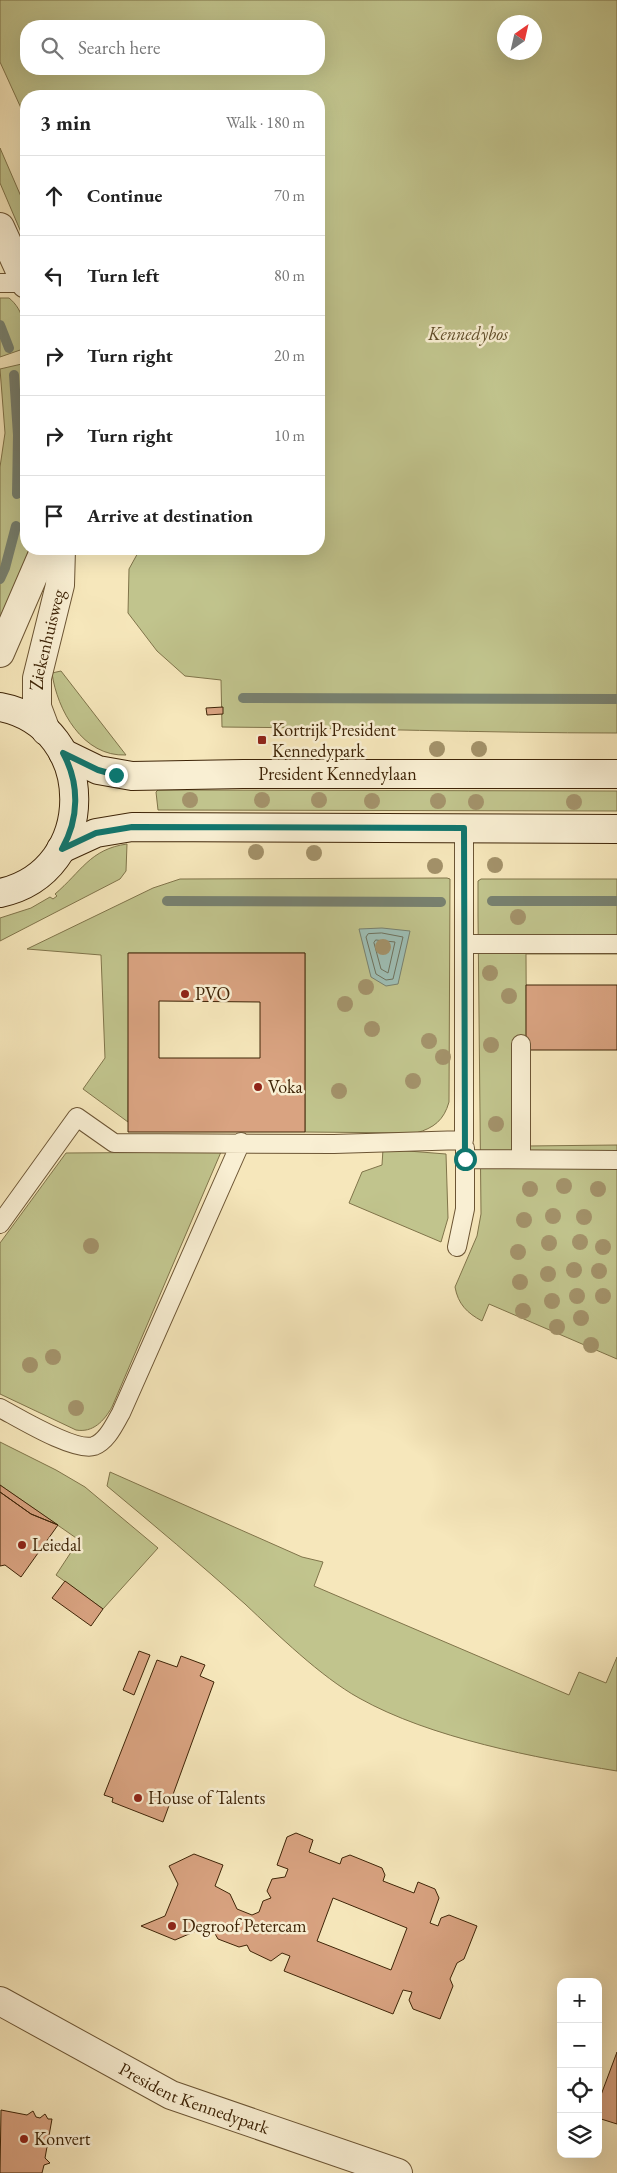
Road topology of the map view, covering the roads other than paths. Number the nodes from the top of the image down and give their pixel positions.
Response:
1 (3, 241) edge
2 (20, 272) edge
3 (0, 283) edge
4 (20, 283) edge
5 (42, 555) edge
6 (61, 555) edge
7 (0, 653) edge
8 (0, 707) edge
9 (46, 731) junction
10 (63, 753) junction
11 (617, 774) edge
12 (464, 828) junction
13 (617, 829) edge
14 (62, 849) junction
15 (0, 893) edge
16 (464, 944) junction
17 (617, 944) edge
18 (521, 1044) dead end
19 (464, 1140) junction
20 (241, 1142) junction
21 (465, 1159) junction
22 (521, 1160) junction
23 (617, 1160) edge
24 (0, 1224) edge
25 (457, 1247) dead end
26 (0, 1408) edge
27 (0, 2001) edge
28 (398, 2173) edge

1 - 2 main road
3 - 4 lane
5 - 7 main road, Ziekenhuisweg
6 - 9 main road, Ziekenhuisweg
8 - 9 main road, President Kennedylaan
9 - 10 main road, President Kennedylaan
10 - 11 main road, President Kennedylaan
10 - 14 main road, President Kennedylaan
12 - 13 main road, President Kennedylaan
12 - 14 main road, President Kennedylaan
12 - 16 lane
14 - 15 main road, President Kennedylaan
16 - 17 lane
16 - 19 lane
18 - 22 lane
19 - 20 lane
19 - 21 lane
20 - 24 lane
20 - 26 lane
21 - 22 lane
21 - 25 lane
22 - 23 lane
27 - 28 main road, President Kennedypark

